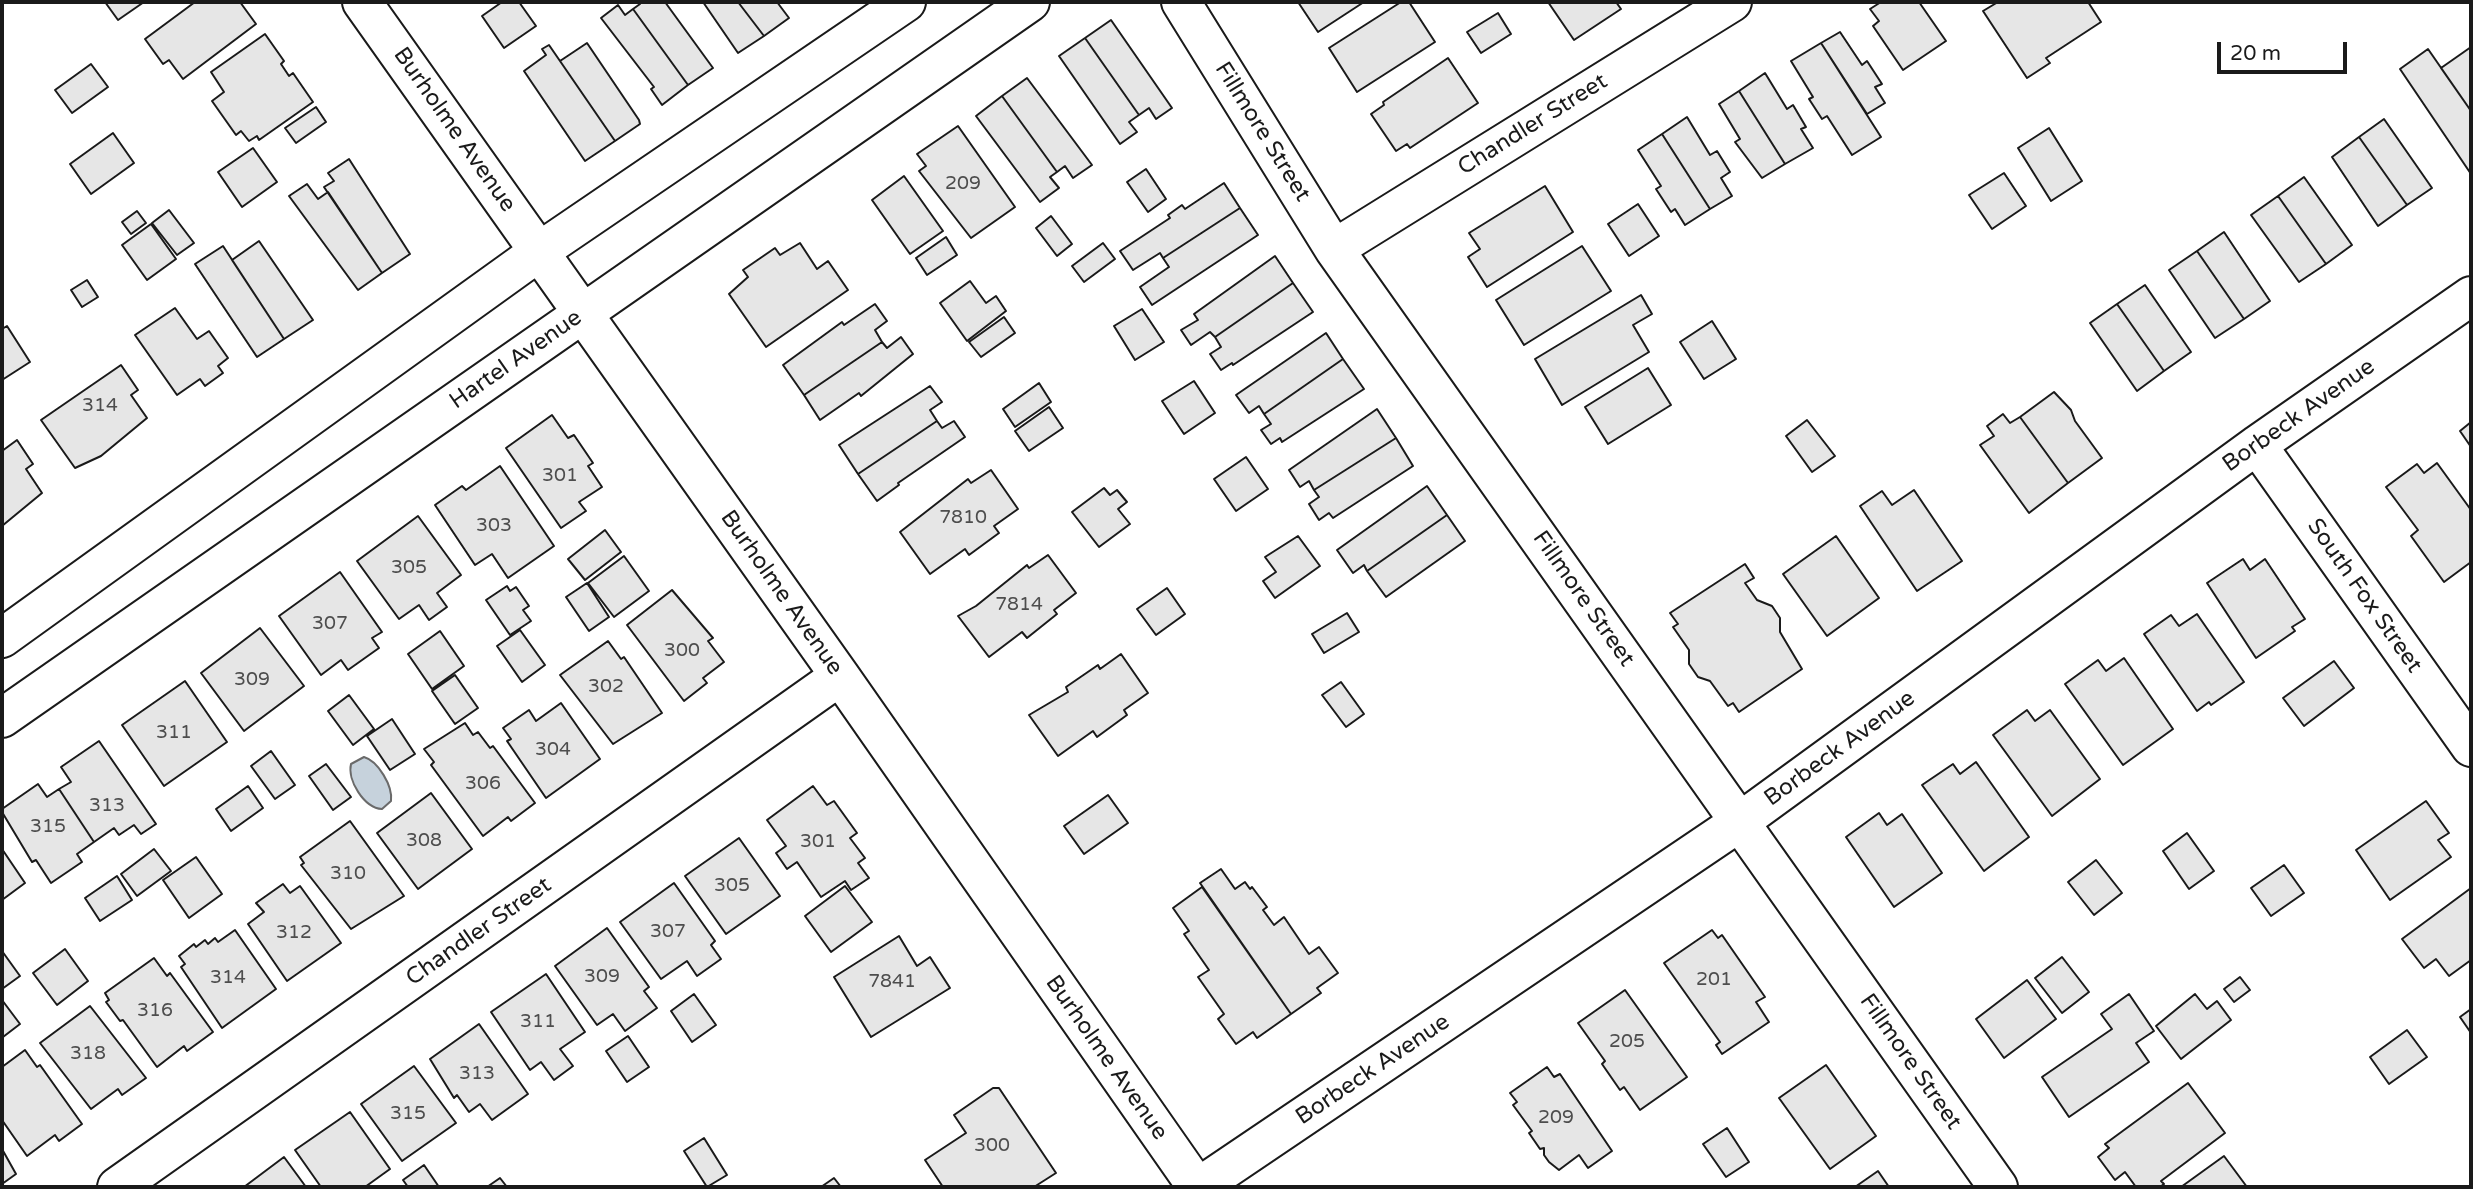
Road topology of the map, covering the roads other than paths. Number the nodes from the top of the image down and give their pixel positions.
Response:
1 (362, 2) edge
2 (906, 2) edge
3 (1030, 2) edge
4 (1181, 2) edge
5 (1732, 2) edge
6 (1334, 249) junction
7 (540, 251) junction
8 (2471, 296) edge
9 (584, 313) junction
10 (2257, 445) junction
11 (2, 638) edge
12 (840, 677) junction
13 (2, 718) edge
14 (2471, 747) edge
15 (1741, 821) junction
16 (117, 1187) edge
17 (1198, 1187) edge
18 (1998, 1187) edge

1 - 7 street, Burholme Avenue
2 - 7 street
3 - 9 street, Hartel Avenue
4 - 6 street, Fillmore Street
5 - 6 street, Chandler Street
6 - 15 street, Fillmore Street
7 - 9 street, Burholme Avenue
7 - 11 street
8 - 10 street, Borbeck Avenue
9 - 12 street, Burholme Avenue
9 - 13 street, Hartel Avenue
10 - 14 street, South Fox Street
10 - 15 street, Borbeck Avenue
12 - 16 street, Chandler Street
12 - 17 street, Burholme Avenue
15 - 17 street, Borbeck Avenue
15 - 18 street, Fillmore Street

